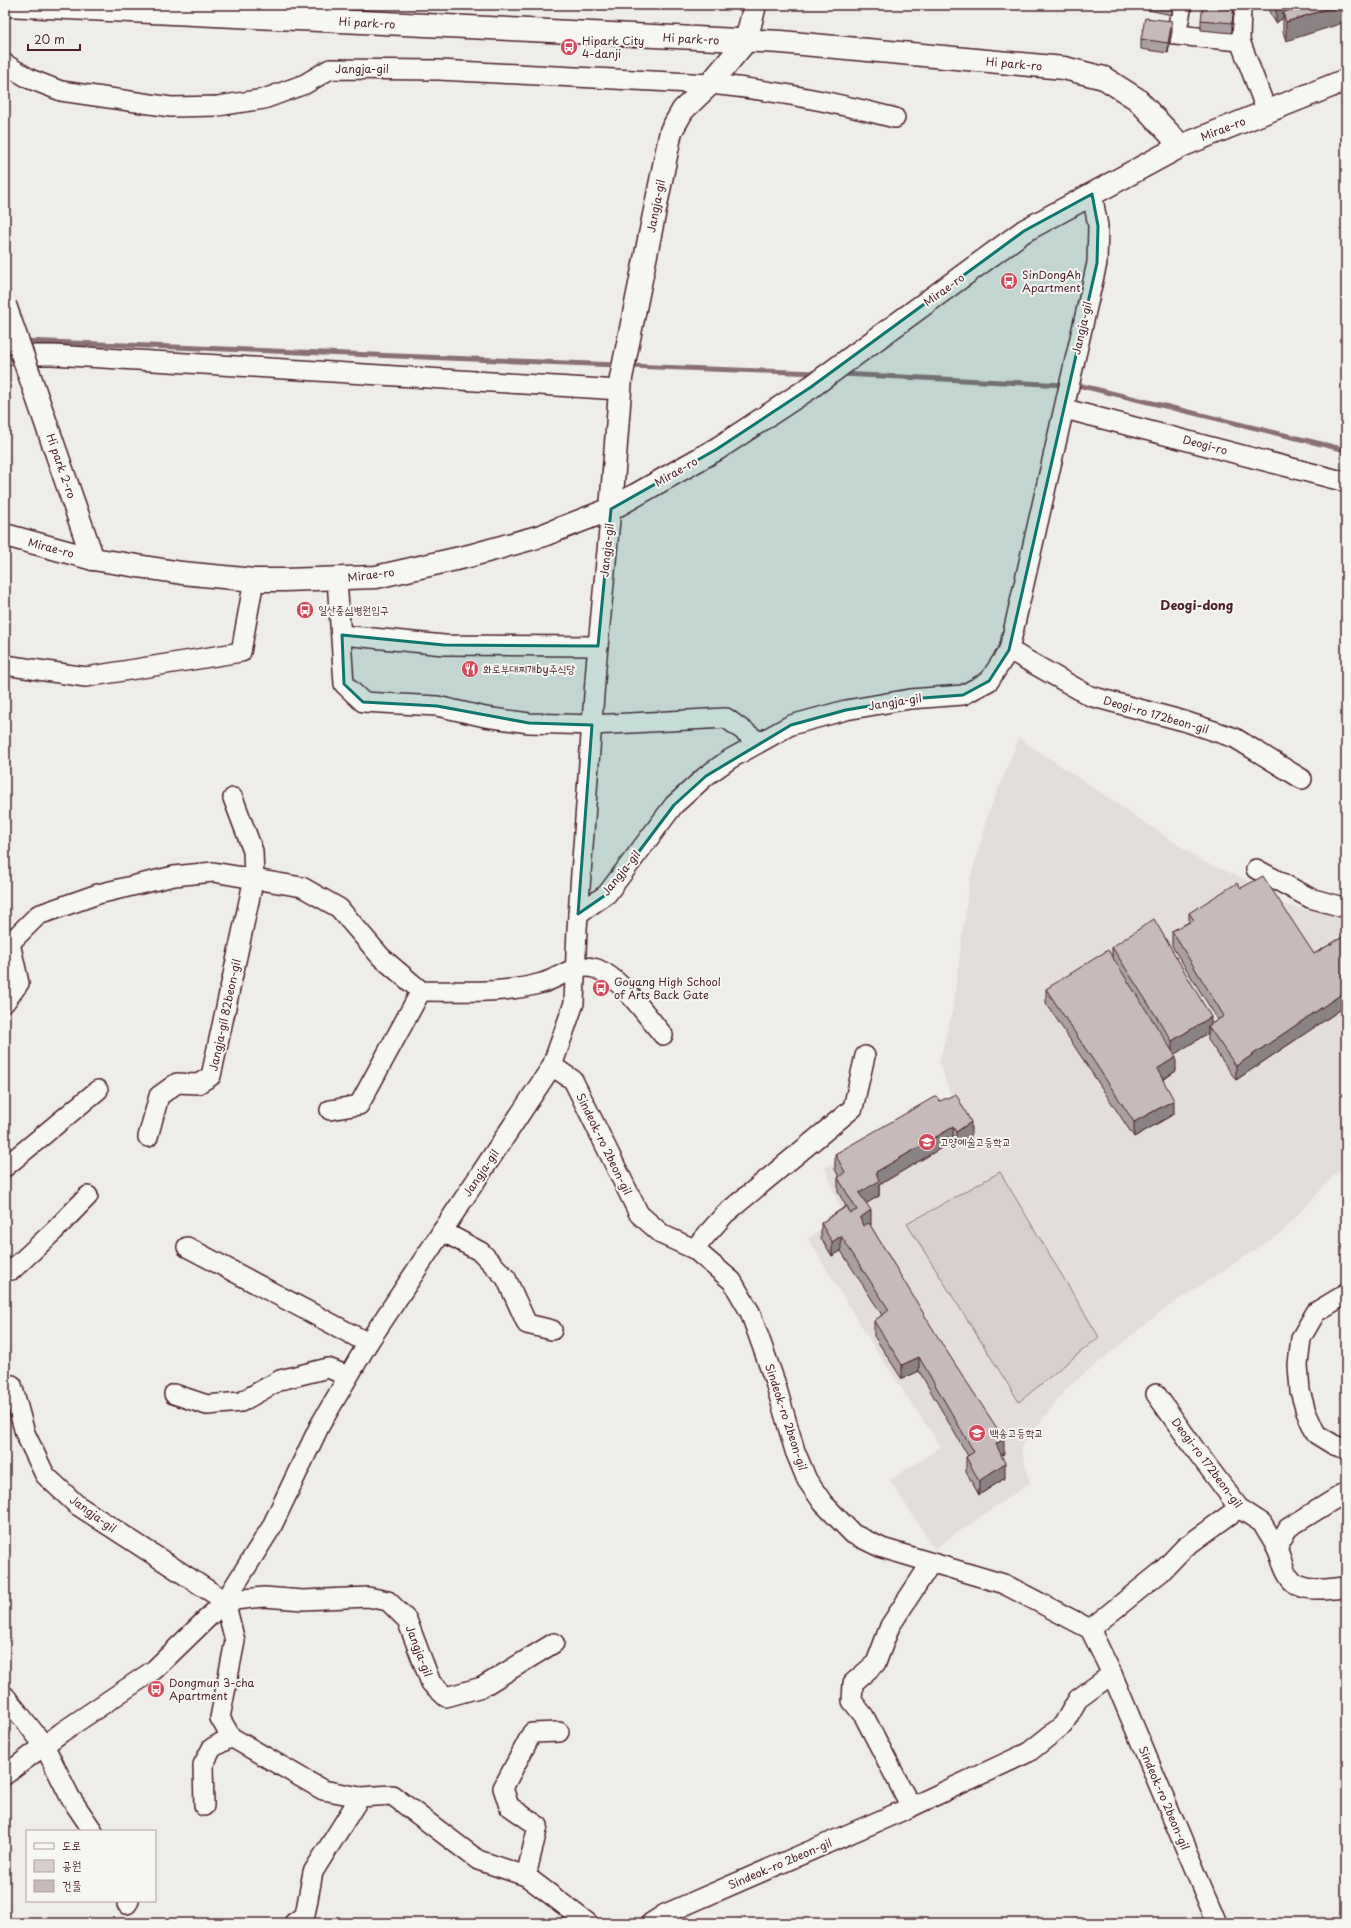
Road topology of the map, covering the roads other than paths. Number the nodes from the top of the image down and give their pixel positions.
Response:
1 (5, 5) edge
2 (755, 5) edge
3 (1182, 5) edge
4 (1241, 5) edge
5 (746, 41) junction
6 (1240, 41) junction
7 (5, 64) edge
8 (1346, 80) edge
9 (710, 84) junction
10 (1267, 112) junction
11 (895, 118) dead end
12 (1181, 146) junction
13 (1092, 194) junction
14 (5, 305) edge
15 (5, 355) edge
16 (620, 384) junction
17 (1066, 402) junction
18 (1346, 482) edge
19 (611, 509) junction
20 (5, 535) edge
21 (92, 559) junction
22 (337, 579) junction
23 (254, 580) junction
24 (342, 635) junction
25 (598, 646) junction
26 (1010, 650) junction
27 (5, 666) edge
28 (592, 725) junction
29 (759, 742) junction
30 (1302, 780) dead end
31 (233, 798) dead end
32 (1256, 869) dead end
33 (254, 878) junction
34 (1346, 908) edge
35 (578, 914) junction
36 (575, 968) junction
37 (421, 991) junction
38 (5, 1002) edge
39 (663, 1035) dead end
40 (865, 1056) dead end
41 (552, 1066) junction
42 (98, 1090) dead end
43 (330, 1110) dead end
44 (148, 1137) dead end
45 (5, 1167) edge
46 (88, 1196) dead end
47 (442, 1231) junction
48 (187, 1247) dead end
49 (694, 1249) junction
50 (5, 1268) edge
51 (1346, 1294) edge
52 (552, 1330) dead end
53 (368, 1343) junction
54 (348, 1376) junction
55 (12, 1385) dead end
56 (174, 1394) dead end
57 (1156, 1394) dead end
58 (1346, 1449) edge
59 (1346, 1492) edge
60 (1239, 1508) junction
61 (1277, 1548) junction
62 (931, 1563) junction
63 (1346, 1587) edge
64 (225, 1601) junction
65 (1090, 1629) junction
66 (554, 1643) dead end
67 (1112, 1674) junction
68 (5, 1696) edge
69 (559, 1732) dead end
70 (231, 1737) junction
71 (44, 1745) junction
72 (5, 1775) edge
73 (360, 1797) junction
74 (204, 1806) dead end
75 (911, 1807) junction
76 (92, 1830) edge
77 (526, 1876) junction
78 (294, 1923) edge
79 (588, 1923) edge
80 (651, 1923) edge
81 (1217, 1923) edge

1 - 5 street, Hi park-ro
2 - 5 street
3 - 6 street
4 - 6 street
5 - 9 street, Jangja-gil
5 - 12 street, Hi park-ro
6 - 10 street
7 - 9 street, Jangja-gil
8 - 10 street, Mirae-ro
9 - 11 street, Jangja-gil
9 - 16 street, Jangja-gil
10 - 12 street, Mirae-ro
12 - 13 street, Mirae-ro
13 - 17 street, Jangja-gil
13 - 19 street, Mirae-ro
14 - 21 street, Hi park 2-ro, bridge
15 - 16 street
16 - 19 street, Jangja-gil
17 - 18 street, Deogi-ro
17 - 26 street, Jangja-gil
19 - 22 street, Mirae-ro
19 - 25 street, Jangja-gil
20 - 21 street, Mirae-ro
21 - 23 street, Mirae-ro
22 - 23 street, Mirae-ro
22 - 24 street
23 - 27 street
24 - 25 street
24 - 28 street
25 - 28 street, Jangja-gil
26 - 29 street, Jangja-gil
26 - 30 street, Deogi-ro 172beon-gil
28 - 29 street
28 - 35 street, Jangja-gil
29 - 35 street, Jangja-gil
31 - 33 street, Jangja-gil 82beon-gil
32 - 34 street
33 - 37 street
33 - 38 street
33 - 44 street, Jangja-gil 82beon-gil
35 - 36 street, Jangja-gil
36 - 37 street
36 - 39 street
36 - 41 street, Jangja-gil
37 - 43 street
40 - 49 street
41 - 47 street, Jangja-gil
41 - 49 street, Sindeok-ro 2beon-gil
42 - 45 street
46 - 50 street
47 - 52 street
47 - 53 street, Jangja-gil
48 - 53 street
49 - 62 street, Sindeok-ro 2beon-gil
51 - 58 street
53 - 54 street, Jangja-gil
54 - 56 street
54 - 64 street, Jangja-gil
55 - 64 street, Jangja-gil
57 - 60 street, Deogi-ro 172beon-gil
59 - 61 street
60 - 61 street, Deogi-ro 172beon-gil
60 - 65 street
61 - 63 street, Deogi-ro 172beon-gil
62 - 65 street, Sindeok-ro 2beon-gil
62 - 75 street
64 - 66 street, Jangja-gil
64 - 70 street
64 - 71 street, Jangja-gil
65 - 67 street, Sindeok-ro 2beon-gil
67 - 75 street, Sindeok-ro 2beon-gil
67 - 81 street, Sindeok-ro 2beon-gil
68 - 71 street
69 - 77 street
70 - 73 street
70 - 74 street
71 - 72 street, Jangja-gil
71 - 76 street
73 - 77 street
73 - 78 street
75 - 80 street, Sindeok-ro 2beon-gil
77 - 79 street

